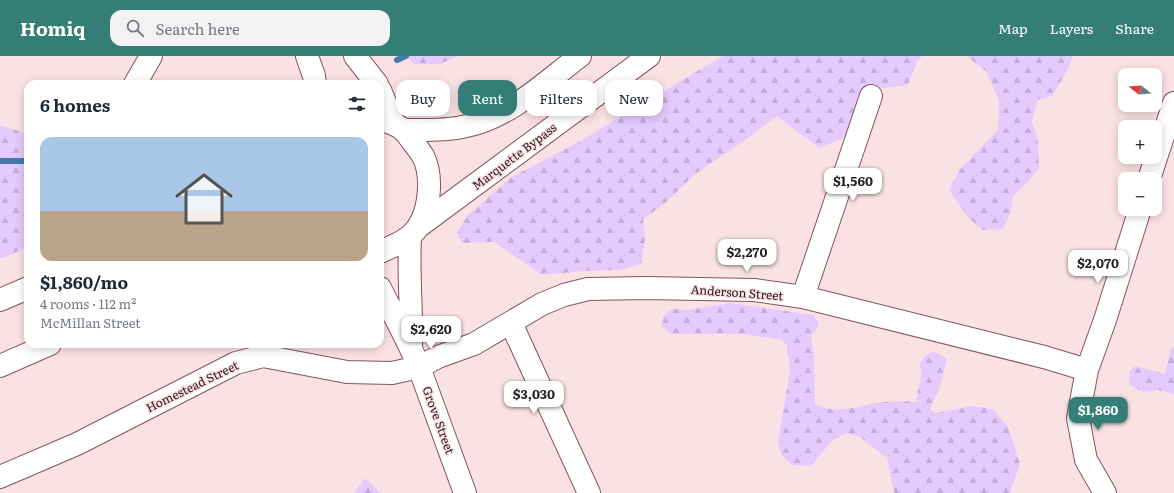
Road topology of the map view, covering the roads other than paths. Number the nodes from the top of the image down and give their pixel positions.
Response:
1 (151, 56) edge
2 (306, 56) edge
3 (355, 56) edge
4 (580, 56) edge
5 (649, 56) edge
6 (137, 80) edge
7 (314, 80) edge
8 (374, 80) edge
9 (870, 96) dead end
10 (384, 101) edge
11 (1174, 103) edge
12 (392, 124) edge
13 (1151, 172) edge
14 (1138, 216) edge
15 (414, 232) junction
16 (384, 250) edge
17 (24, 290) edge
18 (384, 296) edge
19 (803, 297) junction
20 (0, 300) edge
21 (511, 323) junction
22 (41, 348) edge
23 (415, 357) junction
24 (0, 366) edge
25 (1086, 370) junction
26 (0, 477) edge
27 (465, 493) edge
28 (589, 493) edge
29 (1105, 493) edge

1 - 6 main road
2 - 7 main road
3 - 8 main road
4 - 12 main road
5 - 15 main road, Marquette Bypass
9 - 19 main road
10 - 12 main road
11 - 13 main road
12 - 15 main road
14 - 25 main road
15 - 16 main road, Marquette Bypass
15 - 23 main road, Grove Street
17 - 20 main road
18 - 23 main road, Grove Street
19 - 21 main road, Anderson Street
19 - 25 main road, Anderson Street
21 - 23 main road, Anderson Street
21 - 28 main road
22 - 24 main road
23 - 26 main road, Homestead Street
23 - 27 main road, Grove Street
25 - 29 main road

